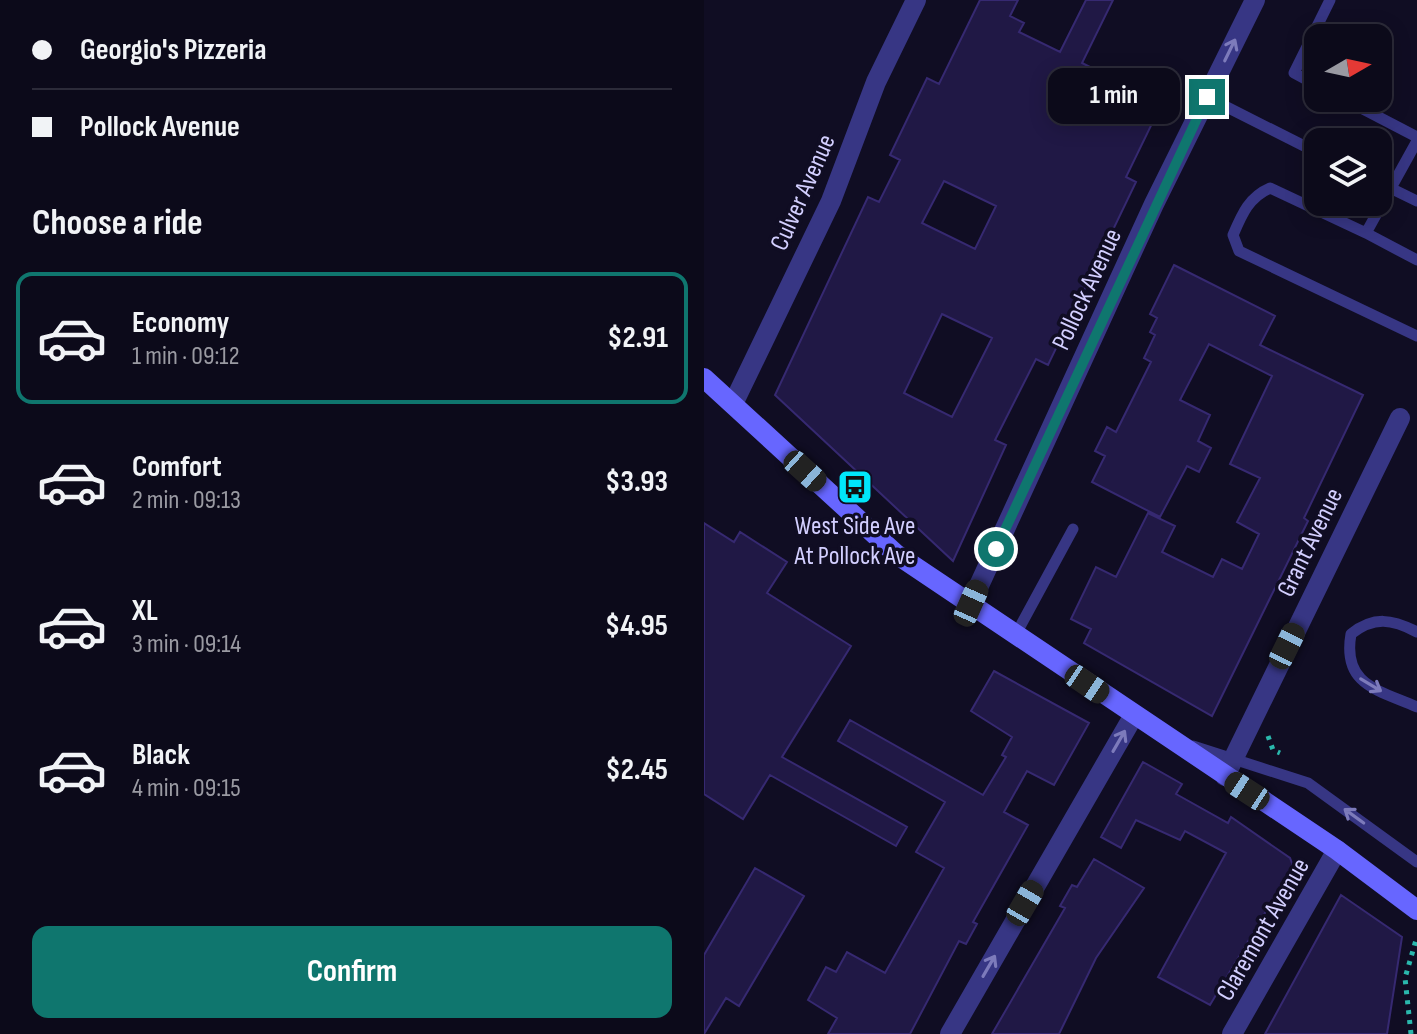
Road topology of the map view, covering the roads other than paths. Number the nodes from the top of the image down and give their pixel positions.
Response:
1 (916, 0) edge
2 (1255, 0) edge
3 (1330, 0) edge
4 (1318, 24) edge
5 (1304, 53) edge
6 (1304, 78) edge
7 (1207, 97) junction
8 (1368, 112) edge
9 (1417, 139) edge
10 (1304, 146) edge
11 (1392, 174) edge
12 (1392, 189) edge
13 (1417, 201) edge
14 (1372, 216) edge
15 (1366, 233) junction
16 (1417, 260) edge
17 (1417, 336) edge
18 (704, 378) edge
19 (733, 404) junction
20 (1400, 418) dead end
21 (1073, 529) dead end
22 (971, 603) junction
23 (1417, 632) edge
24 (1015, 636) junction
25 (1417, 707) edge
26 (1134, 715) junction
27 (1228, 768) junction
28 (1337, 850) junction
29 (1417, 862) edge
30 (1417, 910) edge
31 (950, 1034) edge
32 (1232, 1034) edge

1 - 19 street, Culver Avenue
7 -> 2 street, Pollock Avenue
3 - 4 lane
5 - 6 lane
7 - 10 lane
7 - 22 street, Pollock Avenue
8 - 9 lane
9 - 11 lane
12 - 13 lane
14 - 15 lane
15 - 16 lane
15 - 17 lane
18 - 19 main road
19 - 22 main road
20 - 27 street, Grant Avenue
21 - 24 lane
22 - 24 main road
23 -> 25 lane
24 - 26 main road
26 - 27 main road
31 -> 26 street
27 - 28 main road
29 -> 27 lane
28 - 30 main road
28 - 32 street, Claremont Avenue

